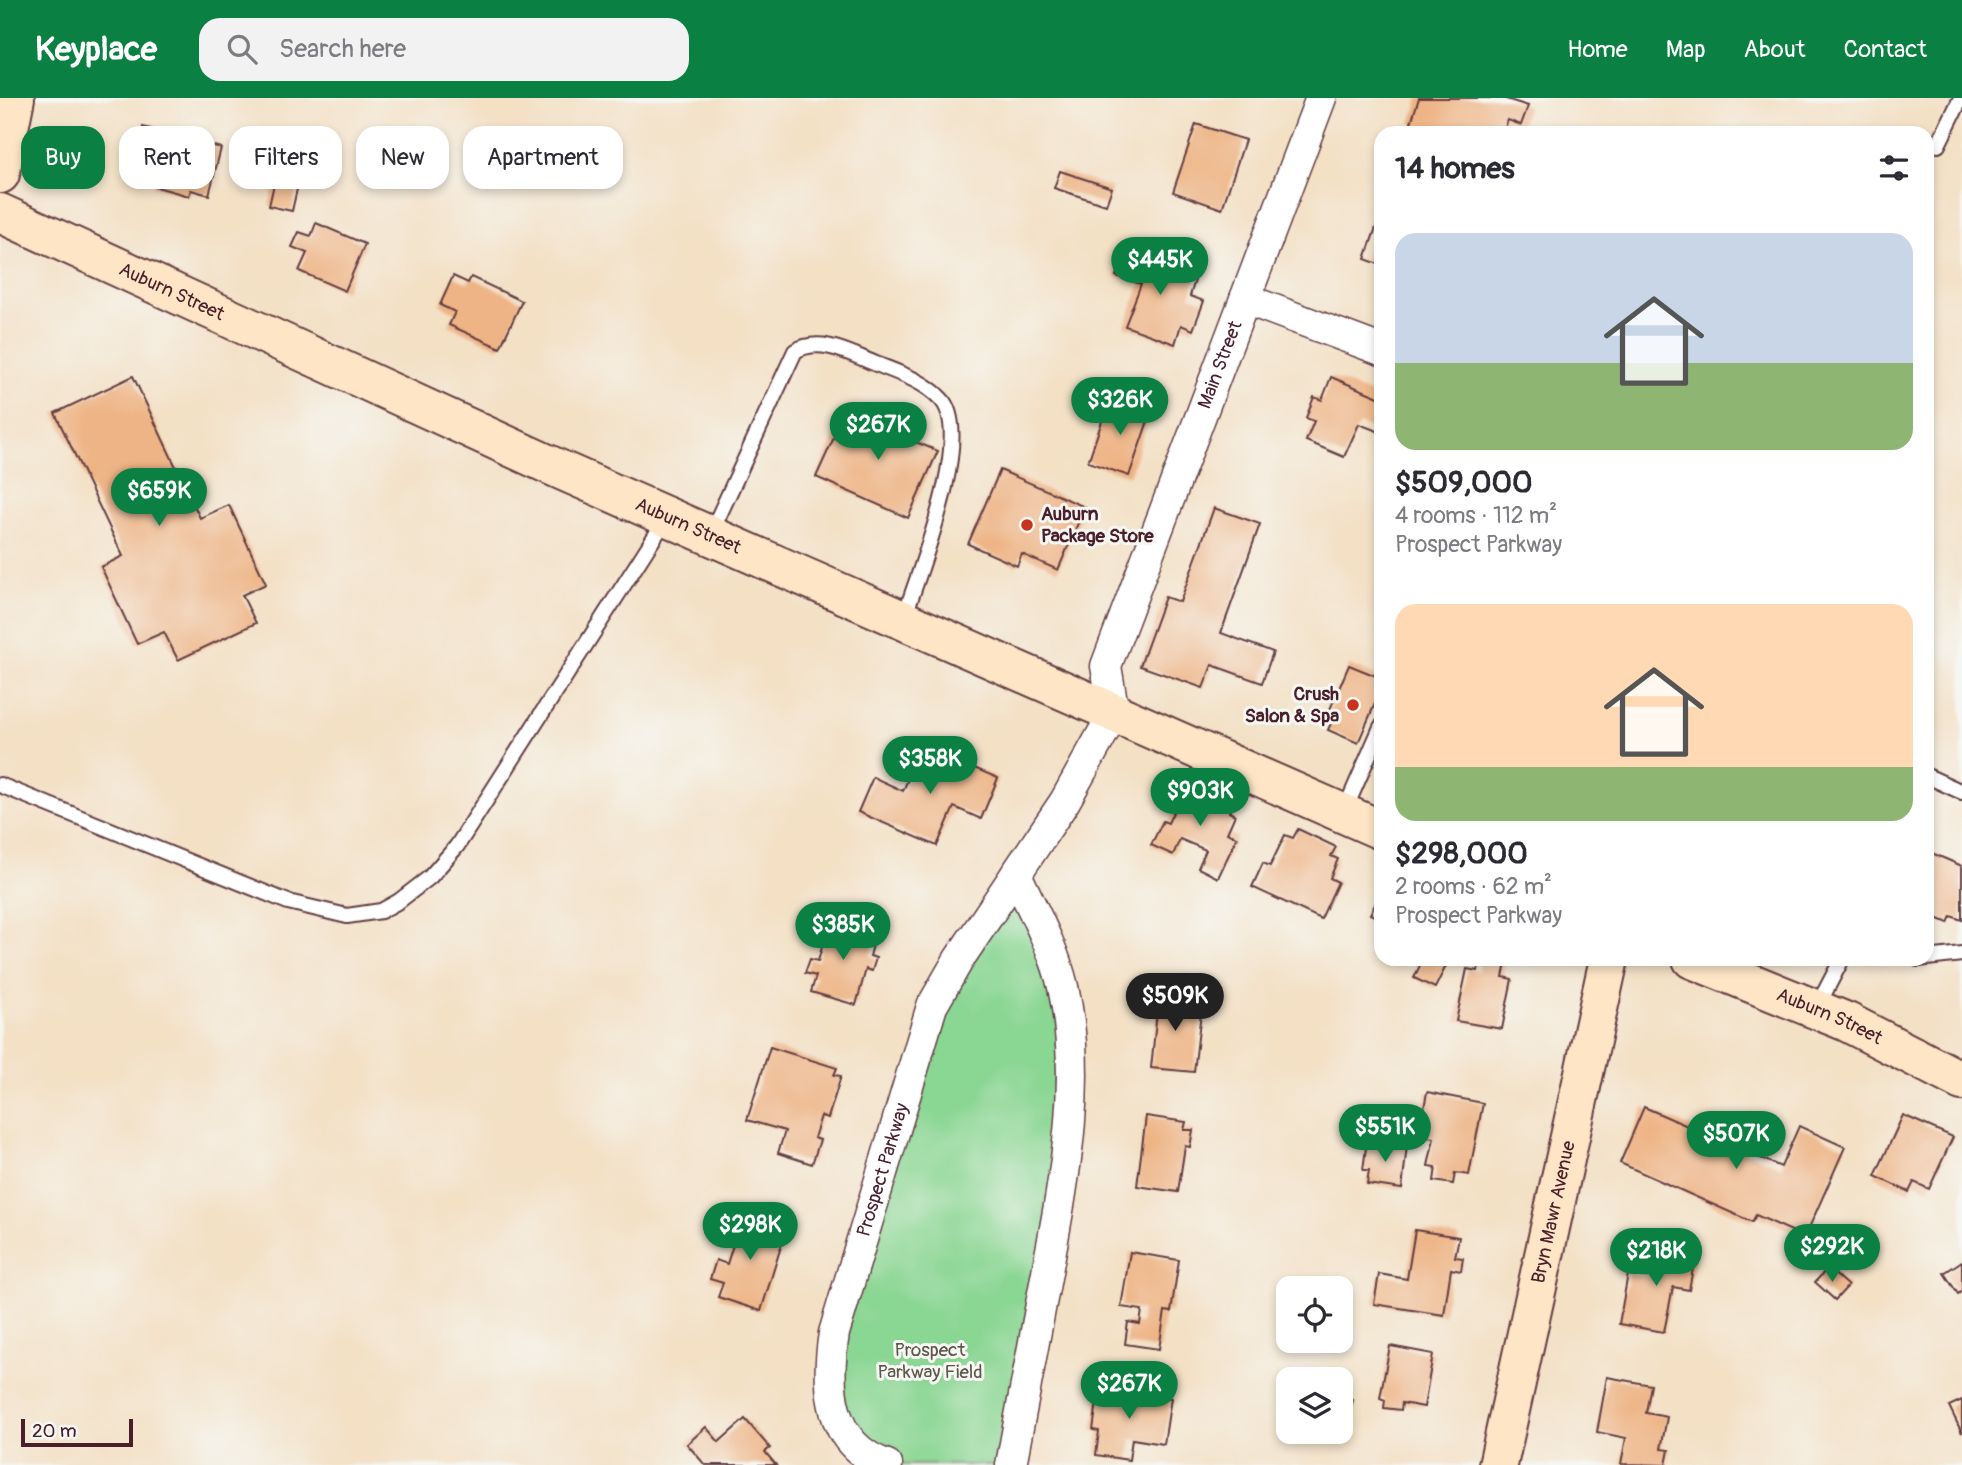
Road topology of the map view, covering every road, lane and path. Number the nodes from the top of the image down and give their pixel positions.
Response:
1 (15, 98) edge
2 (1321, 98) edge
3 (1961, 98) edge
4 (1938, 145) dead end
5 (0, 174) edge
6 (0, 213) edge
7 (1245, 299) junction
8 (1374, 347) edge
9 (667, 517) junction
10 (710, 536) junction
11 (903, 621) junction
12 (1114, 713) junction
13 (1374, 743) edge
14 (1934, 779) edge
15 (0, 785) edge
16 (1962, 792) edge
17 (1343, 813) junction
18 (1374, 827) edge
19 (1016, 874) junction
20 (1962, 954) edge
21 (1934, 957) edge
22 (1607, 966) edge
23 (1709, 966) edge
24 (1838, 966) edge
25 (1816, 1010) junction
26 (1962, 1081) edge
27 (887, 1465) edge
28 (1011, 1465) edge
29 (1498, 1465) edge

1 - 5 main road
2 - 7 street, Main Street
3 - 4 lane
6 - 9 main road, Auburn Street
7 - 8 street
7 - 12 street, Main Street
9 - 10 main road, Auburn Street
9 - 15 lane
10 - 11 main road, Auburn Street
10 - 11 lane
11 - 12 main road, Auburn Street
12 - 17 main road, Auburn Street
12 - 19 street, Prospect Parkway
13 - 17 lane
14 - 16 lane
17 - 18 main road, Auburn Street
19 - 27 street, Prospect Parkway
19 - 28 street
20 - 21 lane
22 - 29 main road, Bryn Mawr Avenue
23 - 25 main road, Auburn Street
24 - 25 lane
25 - 26 main road, Auburn Street

